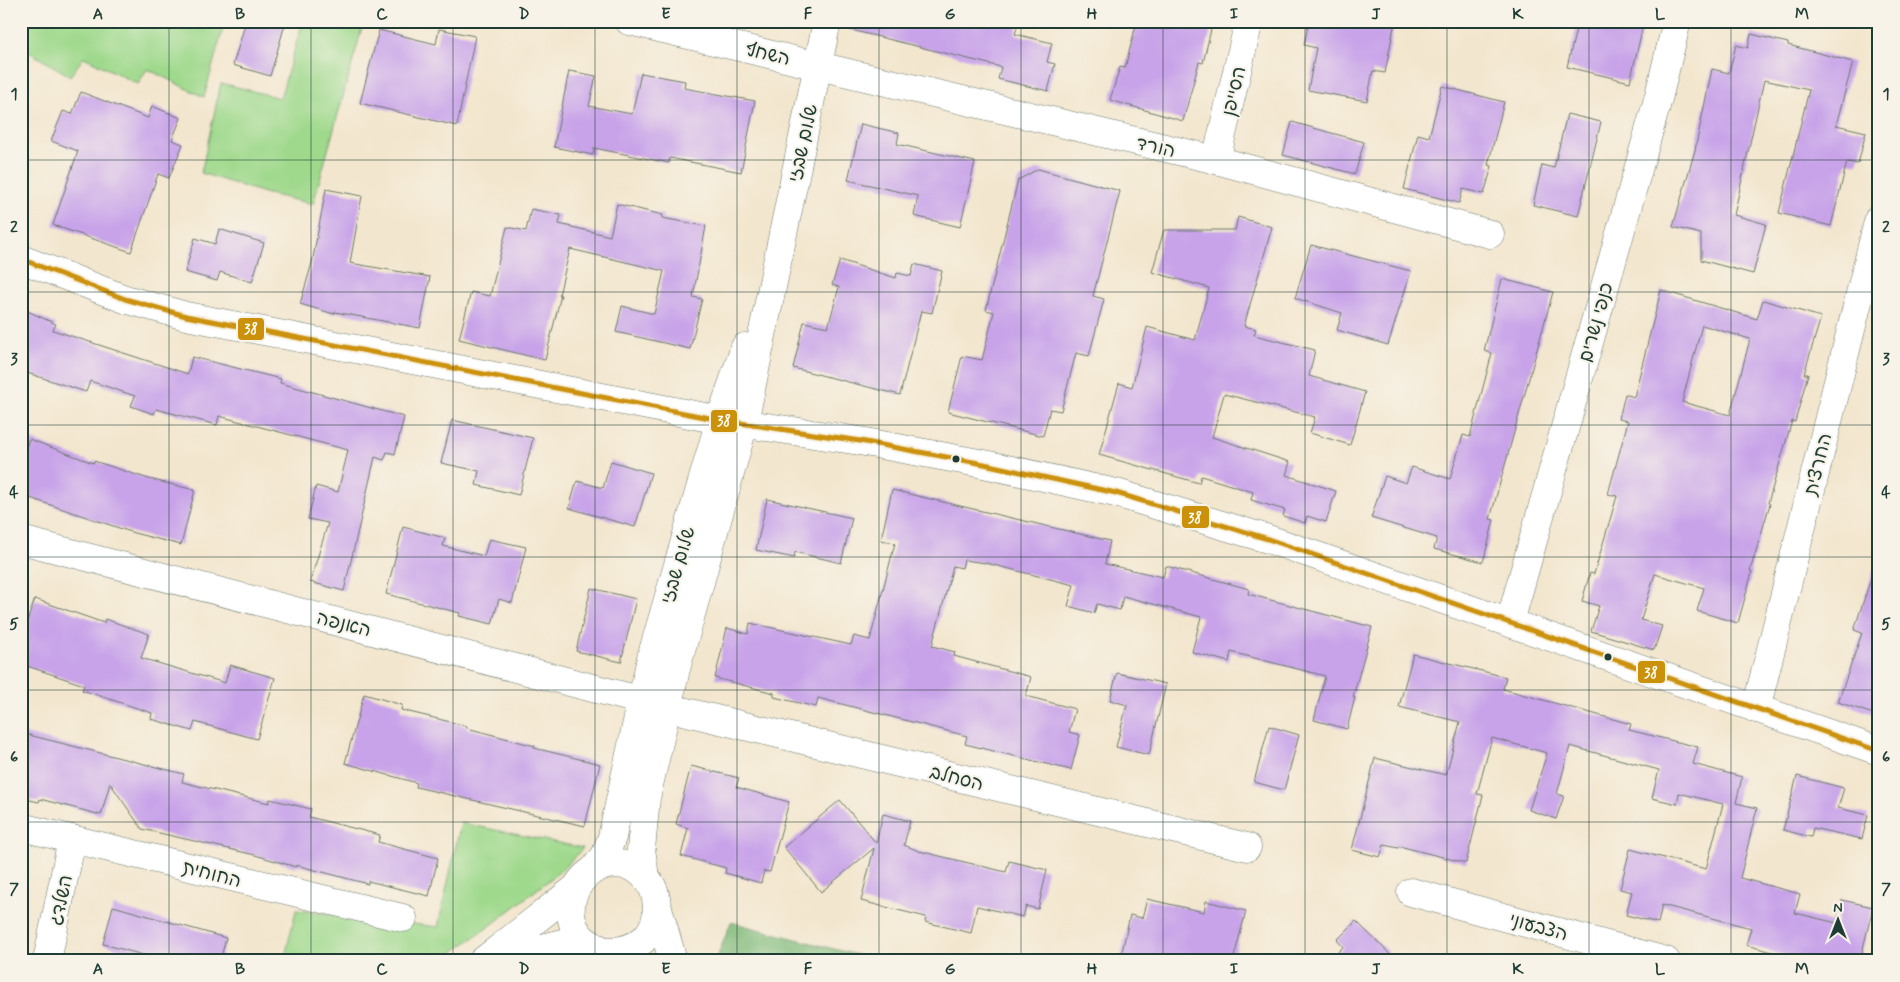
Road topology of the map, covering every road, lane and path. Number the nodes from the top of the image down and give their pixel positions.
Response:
1 (629, 21) edge
2 (827, 21) edge
3 (1249, 21) edge
4 (1677, 21) edge
5 (819, 65) junction
6 (1216, 160) junction
7 (1879, 218) edge
8 (1490, 234) dead end
9 (21, 259) edge
10 (732, 421) junction
11 (21, 540) edge
12 (1510, 622) junction
13 (654, 703) junction
14 (1756, 709) junction
15 (1879, 750) edge
16 (21, 827) edge
17 (72, 839) junction
18 (1247, 846) dead end
19 (594, 869) junction
20 (645, 876) junction
21 (576, 888) junction
22 (1411, 892) dead end
23 (658, 908) junction
24 (403, 918) dead end
25 (582, 938) junction
26 (617, 956) edge
27 (47, 961) edge
28 (483, 961) edge
29 (506, 961) edge
30 (673, 961) edge
31 (1666, 961) edge

1 - 5 street, השחף
2 - 5 street, שלום שבזי
3 - 6 street, הסייפן
4 - 12 street, כנפי נשרים
5 - 6 street, הורד
5 - 10 street, שלום שבזי
6 - 8 street, הורד
7 - 14 street, החרצית
9 - 10 street
10 - 12 street
10 - 13 street, שלום שבזי
11 - 13 street, האנפה
12 - 14 street
13 - 18 street, הסחלב
13 - 19 street, שלום שבזי
13 - 20 street, שלום שבזי
14 - 15 street
16 - 17 street, החוחית
17 - 24 street, החוחית
17 - 27 street, השלדג
19 - 20 street
19 - 21 street
20 - 23 street
21 - 25 street
21 - 28 street
22 - 31 street, הצבעוני
23 - 26 street
23 - 30 street
25 - 26 street
25 - 29 street

